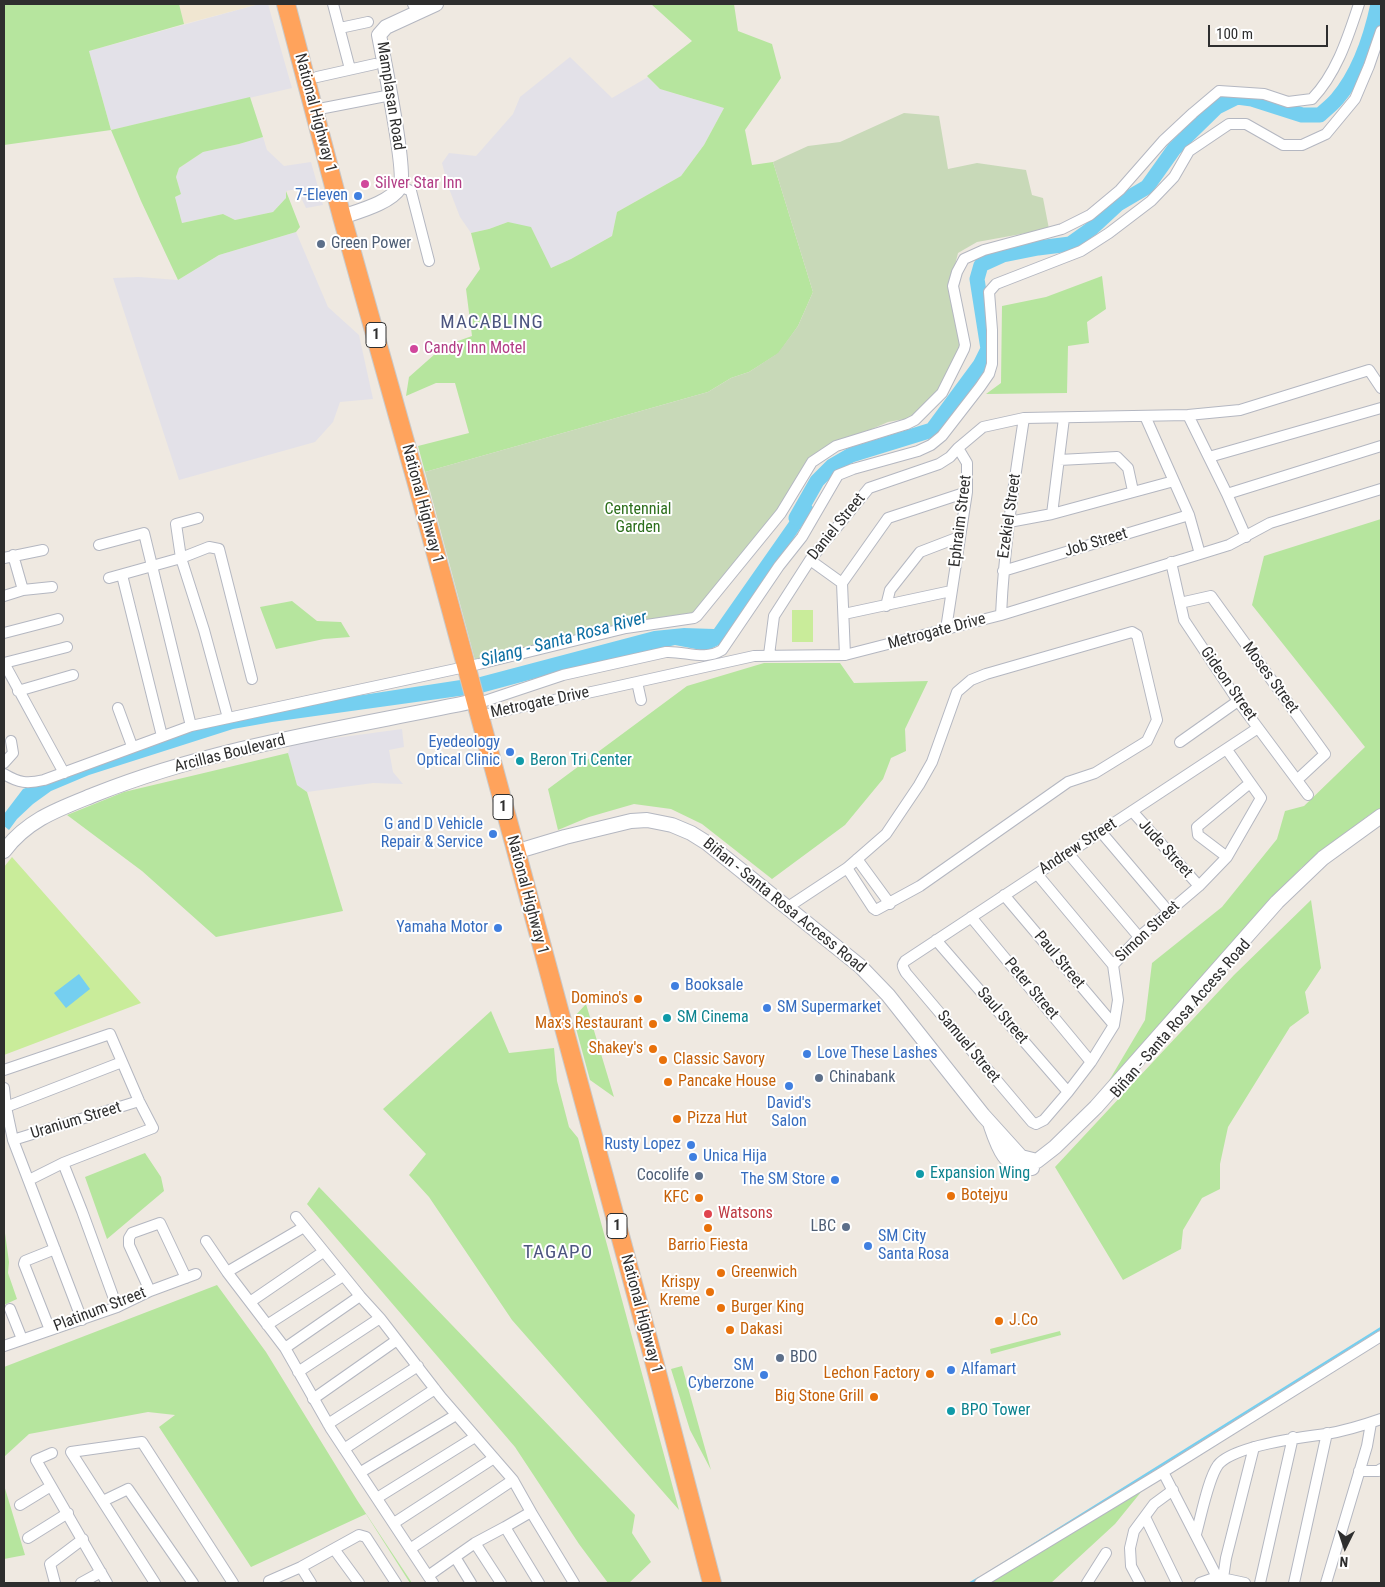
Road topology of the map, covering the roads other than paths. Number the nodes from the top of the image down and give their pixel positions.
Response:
1 (286, 4) edge
2 (333, 4) edge
3 (436, 4) edge
4 (1359, 4) edge
5 (415, 8) edge
6 (368, 22) dead end
7 (340, 28) junction
8 (1381, 31) edge
9 (375, 64) dead end
10 (350, 69) junction
11 (317, 77) dead end
12 (391, 95) junction
13 (314, 110) junction
14 (400, 186) junction
15 (342, 217) junction
16 (429, 261) dead end
17 (1381, 388) edge
18 (1381, 408) edge
19 (1188, 415) junction
20 (1146, 416) junction
21 (1024, 418) junction
22 (1064, 418) junction
23 (1381, 446) edge
24 (958, 448) junction
25 (1209, 457) junction
26 (1059, 460) junction
27 (1174, 480) junction
28 (1381, 489) edge
29 (1133, 491) junction
30 (967, 492) junction
31 (1227, 494) junction
32 (1052, 514) junction
33 (1189, 515) junction
34 (198, 518) dead end
35 (1008, 522) junction
36 (959, 537) junction
37 (1246, 537) junction
38 (99, 545) dead end
39 (43, 550) dead end
40 (1200, 554) junction
41 (8, 556) edge
42 (181, 558) junction
43 (810, 560) junction
44 (1172, 562) junction
45 (153, 566) junction
46 (1003, 570) junction
47 (122, 574) junction
48 (109, 578) dead end
49 (842, 583) junction
50 (52, 587) dead end
51 (23, 590) junction
52 (951, 592) junction
53 (4, 596) edge
54 (1180, 603) junction
55 (886, 606) junction
56 (844, 614) junction
57 (1001, 615) junction
58 (58, 619) dead end
59 (946, 630) junction
60 (4, 633) edge
61 (67, 647) dead end
62 (845, 655) junction
63 (770, 656) junction
64 (4, 663) edge
65 (465, 667) junction
66 (73, 675) dead end
67 (252, 679) dead end
68 (637, 682) junction
69 (18, 691) junction
70 (641, 700) dead end
71 (1238, 701) junction
72 (477, 707) junction
73 (118, 708) dead end
74 (228, 718) junction
75 (191, 726) junction
76 (1258, 728) junction
77 (162, 736) junction
78 (11, 741) dead end
79 (1180, 742) dead end
80 (132, 746) junction
81 (1227, 750) junction
82 (4, 763) edge
83 (64, 773) junction
84 (4, 774) edge
85 (1297, 780) junction
86 (1250, 783) junction
87 (1308, 795) dead end
88 (1132, 811) junction
89 (1381, 816) edge
90 (1381, 822) edge
91 (1100, 832) junction
92 (4, 851) edge
93 (515, 852) junction
94 (1068, 853) junction
95 (1227, 857) junction
96 (857, 859) junction
97 (1323, 862) junction
98 (847, 868) junction
99 (1037, 874) junction
100 (1199, 886) junction
101 (1004, 895) junction
102 (890, 904) junction
103 (788, 907) junction
104 (1169, 912) junction
105 (971, 917) junction
106 (1139, 937) junction
107 (936, 940) junction
108 (1113, 965) junction
109 (902, 968) joint
110 (1114, 1025) junction
111 (122, 1062) junction
112 (1091, 1062) junction
113 (4, 1070) edge
114 (4, 1088) edge
115 (1068, 1092) junction
116 (139, 1101) junction
117 (6, 1107) junction
118 (1036, 1124) joint
119 (14, 1140) junction
120 (63, 1163) junction
121 (29, 1180) junction
122 (296, 1217) dead end
123 (304, 1228) junction
124 (206, 1241) dead end
125 (55, 1249) junction
126 (323, 1252) junction
127 (227, 1272) junction
128 (196, 1274) dead end
129 (343, 1276) junction
130 (186, 1278) junction
131 (150, 1291) junction
132 (360, 1296) junction
133 (250, 1302) junction
134 (117, 1307) junction
135 (10, 1309) dead end
136 (380, 1318) junction
137 (82, 1320) junction
138 (267, 1325) junction
139 (50, 1330) junction
140 (1381, 1336) edge
141 (22, 1339) junction
142 (397, 1340) junction
143 (4, 1346) edge
144 (285, 1348) junction
145 (418, 1366) junction
146 (298, 1372) junction
147 (435, 1389) junction
148 (313, 1399) junction
149 (456, 1415) junction
150 (1381, 1419) edge
151 (1371, 1423) junction
152 (328, 1424) junction
153 (1327, 1434) junction
154 (476, 1437) junction
155 (1293, 1437) junction
156 (344, 1448) junction
157 (1254, 1448) junction
158 (52, 1453) dead end
159 (494, 1458) junction
160 (1381, 1469) edge
161 (1359, 1471) junction
162 (361, 1472) junction
163 (1163, 1472) junction
164 (513, 1480) junction
165 (51, 1486) junction
166 (1173, 1490) junction
167 (377, 1498) junction
168 (103, 1501) junction
169 (20, 1505) dead end
170 (531, 1512) junction
171 (68, 1513) junction
172 (1144, 1516) junction
173 (394, 1523) junction
174 (505, 1527) junction
175 (1196, 1534) junction
176 (28, 1538) dead end
177 (83, 1540) junction
178 (476, 1544) junction
179 (410, 1548) junction
180 (334, 1549) junction
181 (1106, 1554) dead end
182 (455, 1557) junction
183 (301, 1567) junction
184 (100, 1572) junction
185 (1219, 1579) edge
186 (431, 1580) edge
187 (55, 1583) edge
188 (81, 1583) edge
189 (108, 1583) edge
190 (154, 1583) edge
191 (193, 1583) edge
192 (233, 1583) edge
193 (271, 1583) edge
194 (311, 1583) edge
195 (359, 1583) edge
196 (396, 1583) edge
197 (471, 1583) edge
198 (501, 1583) edge
199 (539, 1583) edge
200 (574, 1583) edge
201 (712, 1583) edge
202 (980, 1583) edge
203 (1088, 1583) edge
204 (1140, 1583) edge
205 (1177, 1583) edge
206 (1200, 1583) edge
207 (1245, 1583) edge
208 (1260, 1583) edge
209 (1294, 1583) edge
210 (1326, 1583) edge

1 - 13 highway, National Highway 1 / 1
2 - 7 street
3 - 5 main road, Mamplasan Road
4 - 65 street
5 - 12 main road, Mamplasan Road
6 - 7 street
7 - 10 street
8 - 72 street
9 - 10 street
10 - 11 street
12 - 13 street
12 - 14 main road, Mamplasan Road
13 - 15 highway, National Highway 1 / 1
14 - 15 main road
14 - 16 street
15 - 65 highway, National Highway 1 / 1
17 - 19 street
18 - 25 street
19 - 20 street
19 - 25 street
20 - 22 street
20 - 27 street
21 - 22 street
21 - 24 street
21 - 35 street, Ezekiel Street
22 - 26 street
23 - 31 street
24 - 30 street, Ephraim Street
24 - 43 street, Daniel Street
25 - 31 street
26 - 29 street
26 - 32 street
27 - 29 street
27 - 33 street
28 - 37 street, Metrogate Drive
29 - 32 street
30 - 36 street, Ephraim Street
30 - 49 street
31 - 37 street
32 - 35 street
33 - 40 street
33 - 46 street, Job Street
34 - 42 street
35 - 46 street, Ezekiel Street
36 - 52 street, Ephraim Street
36 - 55 street
37 - 40 street, Metrogate Drive
38 - 45 street
39 - 41 street
40 - 44 street, Metrogate Drive
41 - 51 street
42 - 45 street
42 - 67 street
42 - 74 street
43 - 49 street
43 - 63 street, Daniel Street
44 - 54 street, Gideon Street
44 - 57 street, Metrogate Drive
45 - 47 street
45 - 75 street
46 - 57 street, Ezekiel Street
47 - 48 street
47 - 77 street
49 - 56 street
50 - 51 street
51 - 53 street
52 - 55 street
52 - 59 street, Ephraim Street
54 - 71 street, Gideon Street
54 - 85 street, Moses Street
55 - 56 street
56 - 62 street
57 - 59 street, Metrogate Drive
58 - 60 street
59 - 62 street, Metrogate Drive
61 - 64 street
62 - 63 street, Metrogate Drive
63 - 68 street, Metrogate Drive
64 - 69 street
65 - 72 highway, National Highway 1 / 1
65 - 74 street
66 - 69 street
68 - 70 street
68 - 72 street, Metrogate Drive
69 - 83 street
71 - 76 street, Gideon Street
71 - 79 street
72 - 92 main road, Arcillas Boulevard
72 - 93 highway, National Highway 1 / 1
73 - 80 street
74 - 75 street
75 - 77 street
76 - 81 street, Andrew Street
76 - 85 street, Gideon Street
77 - 80 street
78 - 82 street
80 - 83 street
81 - 86 street
81 - 88 street, Andrew Street
83 - 84 street
85 - 87 street, Gideon Street
86 - 95 street, Simon Street
86 - 95 street
88 - 91 street, Andrew Street
88 - 100 street, Jude Street
89 - 97 main road, Biñan - Santa Rosa Access Road
90 - 97 main road, Biñan - Santa Rosa Access Road
91 - 94 street, Andrew Street
91 - 104 street
93 - 103 main road, Biñan - Santa Rosa Access Road
93 - 201 highway, National Highway 1 / 1
94 - 99 street, Andrew Street
94 - 106 street
95 - 100 street, Simon Street
96 - 98 street
96 - 102 street
96 - 102 street
97 - 103 main road, Biñan - Santa Rosa Access Road
98 - 102 street
98 - 103 street
99 - 101 street, Andrew Street
99 - 108 street
100 - 104 street, Simon Street
101 - 105 street, Andrew Street
101 - 110 street, Paul Street
104 - 106 street, Simon Street
105 - 107 street, Andrew Street
105 - 112 street, Peter Street
106 - 108 street, Simon Street
107 - 109 street, Andrew Street
107 - 115 street, Saul Street
108 - 110 street, Simon Street
109 - 118 street, Samuel Street
110 - 112 street, Simon Street
111 - 113 street
111 - 116 street
111 - 117 street
112 - 115 street, Simon Street
114 - 117 street
115 - 118 street, Simon Street
116 - 119 street, Uranium Street
116 - 120 street
117 - 119 street
119 - 121 street
120 - 121 street
120 - 134 street
121 - 125 street
122 - 123 street
123 - 126 street
123 - 127 street
124 - 127 street
125 - 137 street
125 - 139 street
126 - 129 street
126 - 133 street
127 - 133 street
128 - 130 street, Platinum Street
129 - 132 street
129 - 138 street
130 - 131 street, Platinum Street
130 - 131 street
131 - 134 street, Platinum Street
132 - 136 street
132 - 144 street
133 - 138 street
134 - 137 street, Platinum Street
135 - 141 street
136 - 142 street
136 - 146 street
137 - 139 street, Platinum Street
138 - 144 street
139 - 141 street, Platinum Street
140 - 163 street
141 - 143 street, Platinum Street
142 - 145 street
142 - 148 street
144 - 146 street
145 - 147 street
145 - 152 street
146 - 148 street
147 - 149 street
147 - 156 street
148 - 152 street
149 - 154 street
149 - 162 street
150 - 151 street
151 - 153 street
151 - 161 street
152 - 156 street
153 - 155 street
153 - 209 street
154 - 159 street
154 - 167 street
155 - 157 street
155 - 208 street
156 - 162 street
157 - 175 street
157 - 185 street
158 - 165 street
159 - 164 street
159 - 173 street
160 - 161 street
161 - 210 street
162 - 167 street
163 - 166 street
163 - 202 street
164 - 170 street
164 - 179 street
165 - 169 street
165 - 171 street
166 - 172 street
166 - 175 street
167 - 173 street
168 - 190 street
168 - 191 street
168 - 192 street
170 - 174 street
170 - 200 street
171 - 176 street
171 - 177 street
172 - 204 street
172 - 205 street
173 - 179 street
174 - 178 street
174 - 199 street
175 - 185 street
177 - 184 street
177 - 187 street
178 - 182 street
178 - 198 street
179 - 186 street
180 - 183 street
180 - 195 street
180 - 196 street
181 - 203 street
182 - 186 street
182 - 197 street
183 - 193 street
183 - 194 street
184 - 188 street
184 - 189 street
185 - 206 street
185 - 207 street

